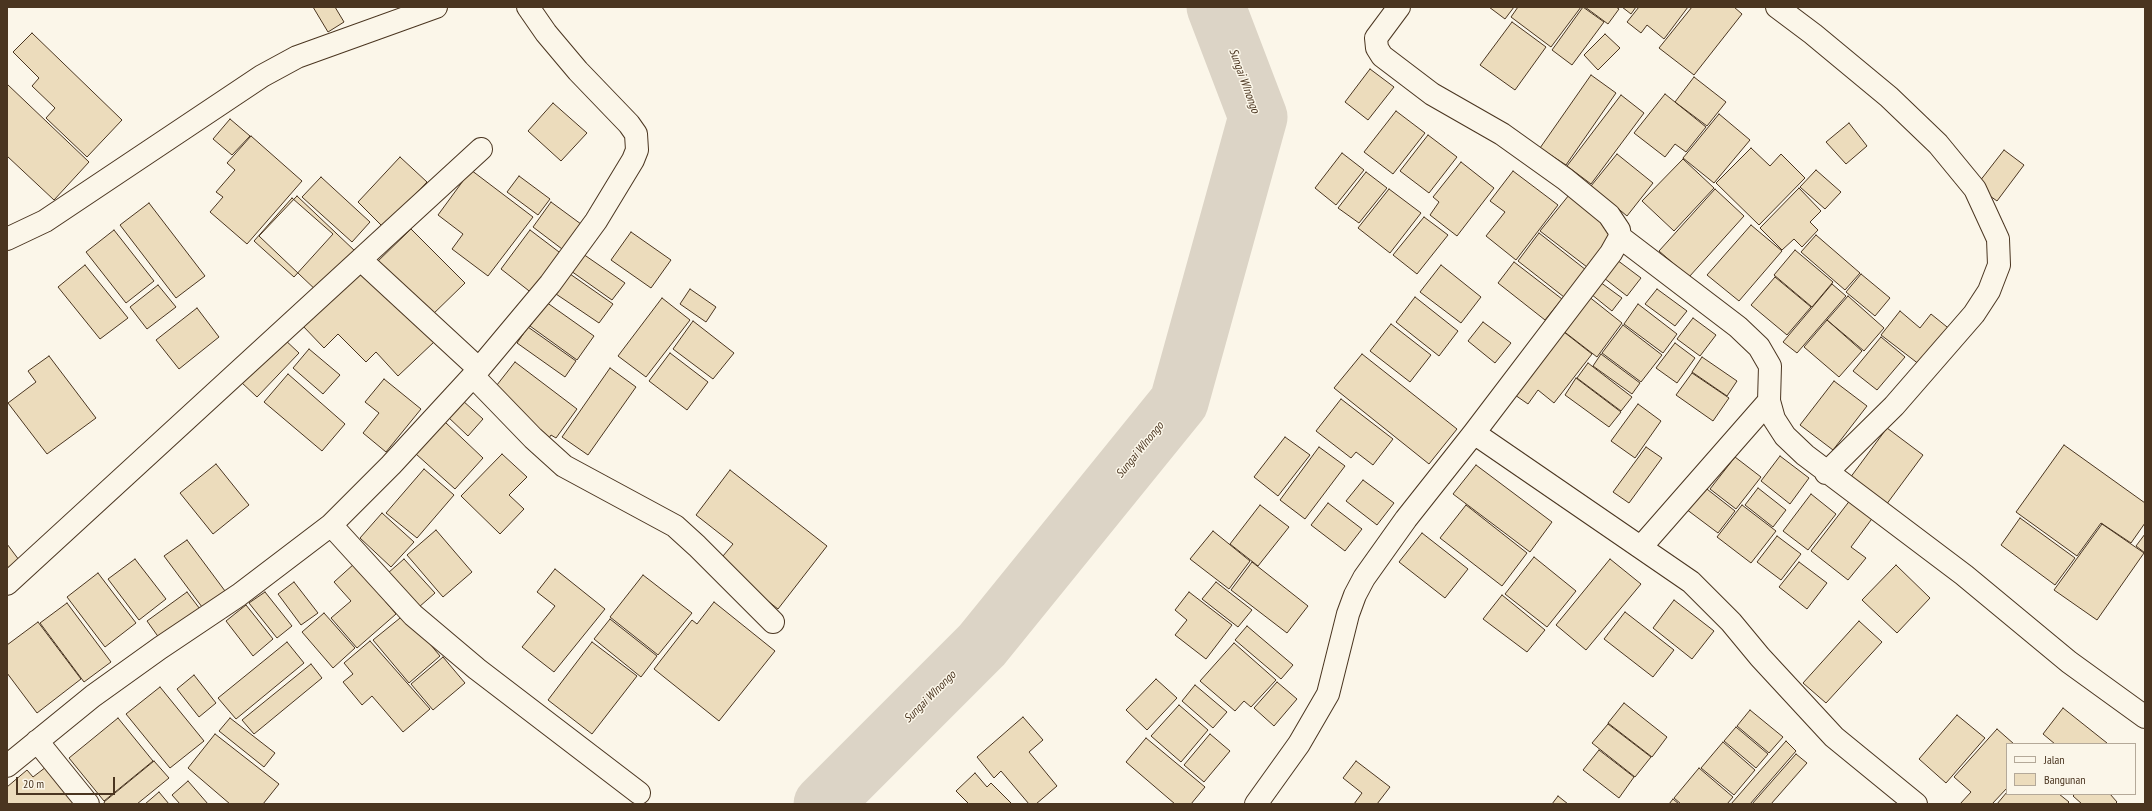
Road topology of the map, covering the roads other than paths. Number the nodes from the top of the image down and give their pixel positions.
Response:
1 (436, 7) edge
2 (528, 7) edge
3 (1399, 7) edge
4 (1777, 7) edge
5 (481, 149) dead end
6 (1620, 237) junction
7 (7, 239) edge
8 (361, 260) junction
9 (476, 372) junction
10 (1769, 402) junction
11 (1474, 433) junction
12 (1826, 473) junction
13 (331, 525) junction
14 (1641, 547) junction
15 (7, 584) edge
16 (773, 622) dead end
17 (2145, 717) edge
18 (36, 740) junction
19 (7, 766) edge
20 (639, 793) dead end
21 (88, 804) edge
22 (1256, 804) edge
23 (1916, 804) edge

1 - 7 street
2 - 9 street
3 - 6 street
4 - 12 street
5 - 8 street
6 - 10 street
6 - 11 street
8 - 9 street
8 - 15 street
9 - 13 street
9 - 16 street
10 - 12 street
10 - 14 street
11 - 14 street
11 - 22 street
12 - 17 street
13 - 18 street
13 - 20 street
14 - 23 street
18 - 19 street
18 - 21 street

